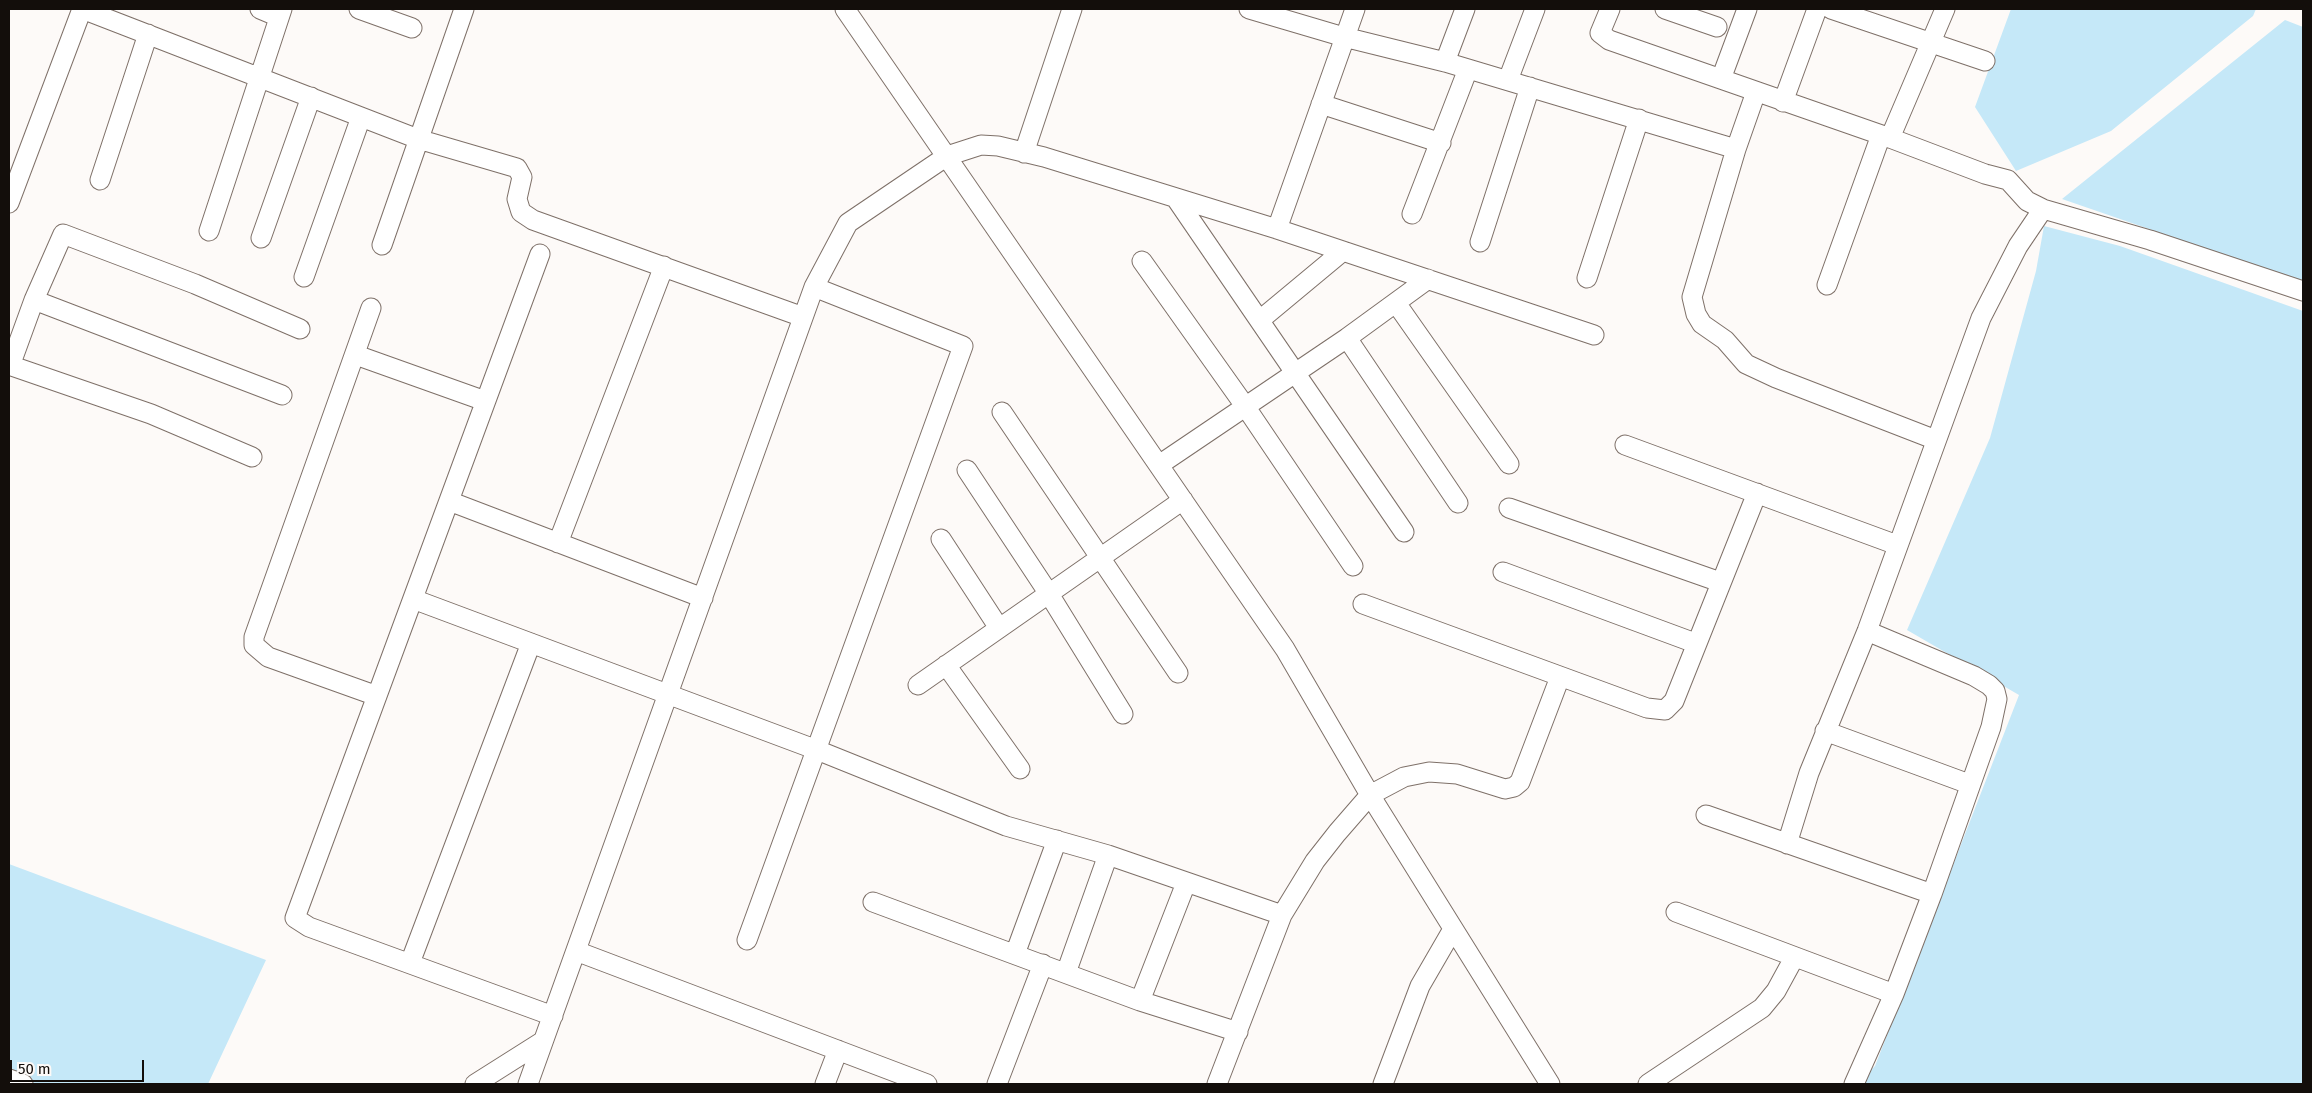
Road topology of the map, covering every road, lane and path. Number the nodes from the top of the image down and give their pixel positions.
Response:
1 (82, 9) edge
2 (260, 9) edge
3 (359, 9) edge
4 (464, 9) edge
5 (845, 9) edge
6 (1072, 9) edge
7 (1249, 9) edge
8 (1355, 9) edge
9 (1465, 9) edge
10 (1535, 9) edge
11 (1610, 9) edge
12 (1665, 9) edge
13 (1747, 9) edge
14 (1817, 9) edge
15 (1831, 9) edge
16 (1945, 9) edge
17 (281, 13) edge
18 (1717, 27) dead end
19 (412, 28) dead end
20 (148, 34) junction
21 (1344, 37) junction
22 (1930, 43) junction
23 (1985, 61) dead end
24 (1445, 62) junction
25 (1468, 69) junction
26 (258, 77) junction
27 (1721, 79) junction
28 (1508, 80) junction
29 (1530, 87) junction
30 (1756, 92) junction
31 (311, 97) junction
32 (1783, 102) junction
33 (1320, 104) junction
34 (361, 116) junction
35 (1639, 118) junction
36 (1886, 136) junction
37 (418, 138) junction
38 (1441, 143) junction
39 (1736, 149) junction
40 (1024, 152) junction
41 (947, 156) junction
42 (100, 180) dead end
43 (1177, 200) junction
44 (9, 203) edge
45 (2035, 205) junction
46 (1412, 214) dead end
47 (1277, 229) junction
48 (209, 231) dead end
49 (261, 238) dead end
50 (1480, 242) dead end
51 (382, 244) dead end
52 (1343, 251) junction
53 (540, 254) dead end
54 (1142, 261) dead end
55 (664, 266) junction
56 (304, 277) dead end
57 (1587, 278) dead end
58 (1428, 280) junction
59 (1827, 285) dead end
60 (814, 287) junction
61 (2303, 291) edge
62 (34, 300) junction
63 (1396, 303) junction
64 (371, 308) dead end
65 (803, 318) junction
66 (1260, 320) junction
67 (300, 329) dead end
68 (1594, 335) dead end
69 (1347, 338) junction
70 (356, 355) junction
71 (10, 366) edge
72 (1295, 371) junction
73 (282, 395) dead end
74 (485, 401) junction
75 (1245, 406) junction
76 (1002, 412) dead end
77 (1936, 440) junction
78 (1626, 445) dead end
79 (252, 457) dead end
80 (1509, 464) dead end
81 (1159, 465) junction
82 (967, 470) dead end
83 (1757, 493) junction
84 (1183, 500) junction
85 (449, 502) junction
86 (1458, 503) dead end
87 (1509, 508) dead end
88 (1404, 532) dead end
89 (941, 539) dead end
90 (558, 543) junction
91 (1898, 545) junction
92 (1099, 558) junction
93 (1353, 566) dead end
94 (1503, 572) dead end
95 (1720, 582) junction
96 (1049, 594) junction
97 (703, 598) junction
98 (413, 599) junction
99 (1363, 604) dead end
100 (999, 628) junction
101 (1867, 631) junction
102 (531, 643) junction
103 (1695, 643) junction
104 (946, 666) junction
105 (1178, 673) dead end
106 (1560, 677) junction
107 (918, 685) dead end
108 (669, 694) junction
109 (377, 696) junction
110 (1123, 714) dead end
111 (1825, 731) junction
112 (817, 750) junction
113 (1020, 769) dead end
114 (1969, 784) junction
115 (1370, 795) junction
116 (1706, 815) dead end
117 (1057, 840) junction
118 (1787, 844) junction
119 (1108, 855) junction
120 (1186, 883) junction
121 (1932, 894) junction
122 (873, 902) dead end
123 (1676, 912) dead end
124 (1282, 915) junction
125 (1453, 929) junction
126 (747, 940) dead end
127 (576, 951) junction
128 (1015, 954) junction
129 (1794, 958) junction
130 (410, 963) junction
131 (1043, 964) junction
132 (1066, 973) junction
133 (1894, 994) junction
134 (1140, 1001) junction
135 (553, 1016) junction
136 (1238, 1032) junction
137 (540, 1050) junction
138 (838, 1050) junction
139 (475, 1084) edge
140 (528, 1084) edge
141 (825, 1084) edge
142 (927, 1084) edge
143 (997, 1084) edge
144 (1217, 1084) edge
145 (1383, 1084) edge
146 (1550, 1084) edge
147 (1648, 1084) edge
148 (1854, 1084) edge

1 - 20 street
1 - 44 street
2 - 17 street
3 - 19 street
4 - 37 street
5 - 41 street
6 - 40 street
7 - 21 street
8 - 21 street
9 - 24 street
10 - 28 street
11 - 27 street
12 - 18 street
13 - 27 street
14 - 32 street
15 - 22 street
16 - 22 street
17 - 26 street
20 - 26 street
20 - 42 street
21 - 24 street
21 - 33 street
22 - 23 street
22 - 36 street
24 - 25 street
25 - 28 street
25 - 38 street
26 - 31 street
26 - 48 street
27 - 30 street
28 - 29 street
29 - 35 street
29 - 50 street
30 - 32 street
30 - 39 street
31 - 34 street
31 - 49 street
32 - 36 street
33 - 38 street
33 - 47 street
34 - 37 street
34 - 56 street
35 - 39 street
35 - 57 street
36 - 45 street
36 - 59 street
37 - 51 street
37 - 55 street
38 - 46 street
39 - 77 street
40 - 41 street
40 - 43 street
41 - 60 street
41 - 81 street
43 - 47 street
43 - 66 street
45 - 61 street
45 - 77 street
47 - 52 street
52 - 58 street
52 - 66 street
53 - 74 street
54 - 75 street
55 - 65 street
55 - 90 street
58 - 63 street
58 - 68 street
60 - 65 street
60 - 112 street
62 - 67 street
62 - 71 street
62 - 73 street
63 - 69 street
63 - 80 street
64 - 70 street
65 - 97 street
66 - 72 street
69 - 72 street
69 - 86 street
70 - 74 street
70 - 109 street
71 - 79 street
72 - 75 street
72 - 88 street
74 - 85 street
75 - 81 street
75 - 93 street
76 - 92 street
77 - 91 street
78 - 83 street
81 - 84 street
82 - 96 street
83 - 91 street
83 - 95 street
84 - 92 street
84 - 115 street
85 - 90 street
85 - 98 street
87 - 95 street
89 - 100 street
90 - 97 street
91 - 101 street
92 - 96 street
92 - 105 street
94 - 103 street
95 - 103 street
96 - 100 street
96 - 110 street
97 - 108 street
98 - 102 street
98 - 109 street
99 - 106 street
100 - 104 street
101 - 111 street
101 - 114 street
102 - 108 street
102 - 130 street
103 - 106 street
104 - 107 street
104 - 113 street
106 - 115 street
108 - 112 street
108 - 127 street
109 - 130 street
111 - 114 street
111 - 118 street
112 - 117 street
112 - 126 street
114 - 121 street
115 - 124 street
115 - 125 street
116 - 118 street
117 - 119 street
117 - 128 street
118 - 121 street
119 - 120 street
119 - 132 street
120 - 124 street
120 - 134 street
121 - 133 street
122 - 128 street
123 - 129 street
124 - 136 street
125 - 145 street
125 - 146 street
127 - 135 street
127 - 138 street
128 - 131 street
129 - 133 street
129 - 147 street
130 - 135 street
131 - 132 street
131 - 143 street
132 - 134 street
133 - 148 street
134 - 136 street
135 - 137 street
136 - 144 street
137 - 139 street
137 - 140 street
138 - 141 street
138 - 142 street

